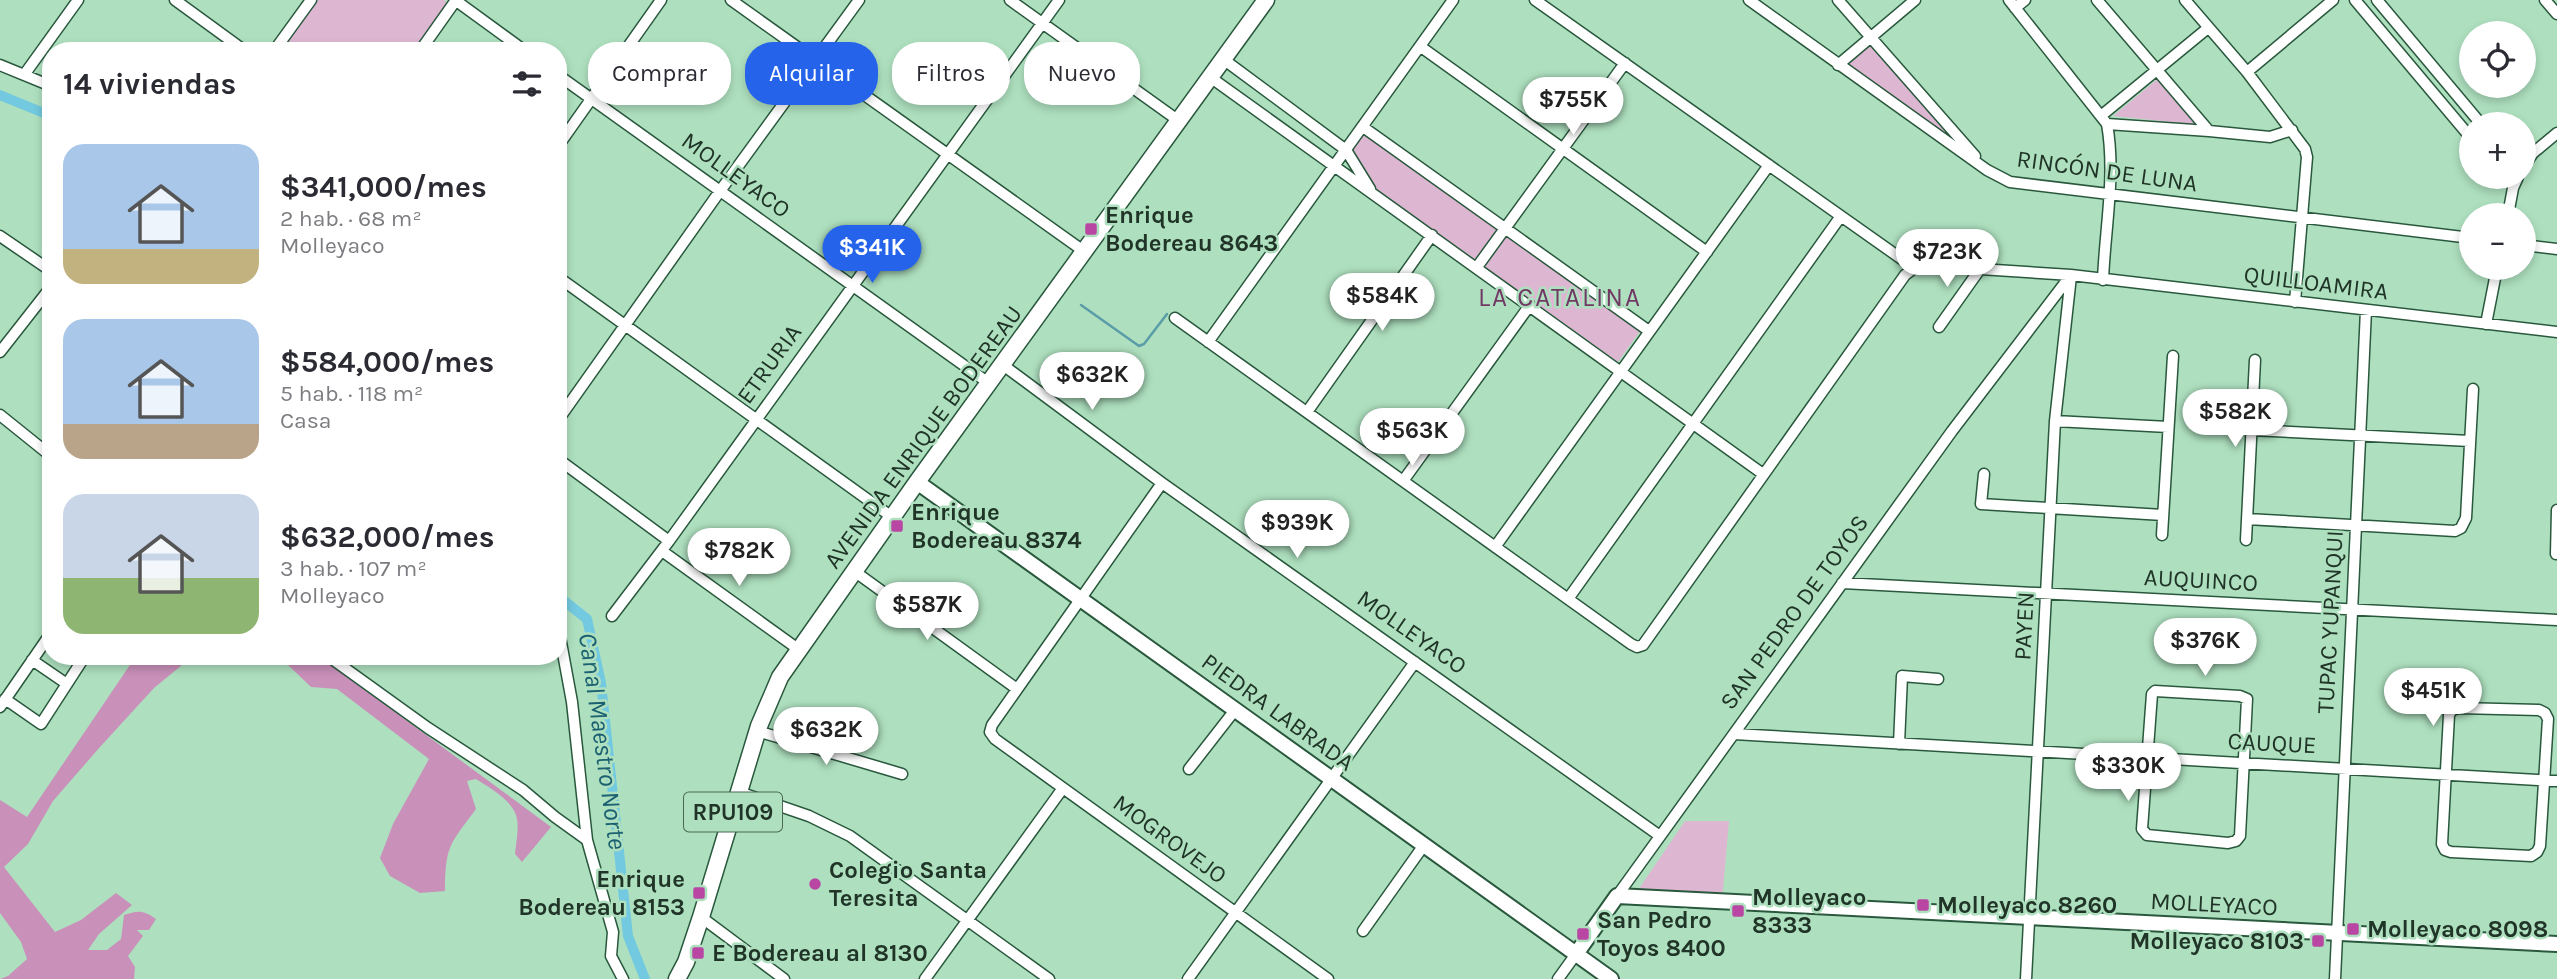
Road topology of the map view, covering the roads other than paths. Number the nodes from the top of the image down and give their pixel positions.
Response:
1 (78, 0) edge
2 (175, 0) edge
3 (311, 0) edge
4 (456, 0) edge
5 (661, 0) edge
6 (731, 0) edge
7 (859, 0) edge
8 (1010, 0) edge
9 (1059, 0) edge
10 (1266, 0) edge
11 (1454, 0) edge
12 (1535, 0) edge
13 (1749, 0) edge
14 (1838, 0) edge
15 (1915, 0) edge
16 (2025, 0) edge
17 (2097, 0) edge
18 (2185, 0) edge
19 (2333, 0) edge
20 (2355, 0) edge
21 (2377, 0) edge
22 (2545, 0) edge
23 (2012, 4) edge
24 (2557, 14) edge
25 (1042, 23) junction
26 (2208, 28) junction
27 (1870, 38) junction
28 (48, 42) edge
29 (233, 42) edge
30 (281, 42) edge
31 (426, 42) edge
32 (513, 42) edge
33 (632, 42) edge
34 (790, 42) edge
35 (829, 42) edge
36 (1421, 47) junction
37 (42, 50) edge
38 (1223, 59) junction
39 (1625, 63) junction
40 (0, 65) edge
41 (1838, 65) junction
42 (2157, 70) junction
43 (2246, 72) junction
44 (24, 75) junction
45 (1210, 77) junction
46 (567, 81) edge
47 (42, 82) edge
48 (588, 96) edge
49 (588, 105) edge
50 (600, 105) edge
51 (783, 105) edge
52 (878, 105) edge
53 (2471, 112) edge
54 (2104, 119) junction
55 (1179, 121) junction
56 (2459, 124) edge
57 (1363, 127) junction
58 (2292, 130) junction
59 (2209, 131) junction
60 (2557, 133) edge
61 (567, 134) edge
62 (1564, 149) junction
63 (1346, 150) junction
64 (2536, 150) edge
65 (947, 155) junction
66 (1769, 165) junction
67 (1335, 166) junction
68 (1987, 170) junction
69 (720, 191) junction
70 (1373, 193) junction
71 (2109, 194) junction
72 (1841, 216) junction
73 (2302, 217) junction
74 (1505, 230) junction
75 (1432, 235) junction
76 (0, 236) edge
77 (2459, 237) edge
78 (2536, 245) edge
79 (2557, 248) edge
80 (1085, 252) junction
81 (1707, 252) junction
82 (1960, 257) dead end
83 (42, 265) edge
84 (1477, 267) junction
85 (1913, 267) junction
86 (2071, 275) junction
87 (2103, 280) junction
88 (2495, 280) edge
89 (567, 283) edge
90 (852, 286) junction
91 (42, 298) edge
92 (2295, 302) junction
93 (1530, 305) junction
94 (2366, 310) junction
95 (1175, 318) dead end
96 (2486, 324) junction
97 (626, 325) junction
98 (1939, 327) dead end
99 (1649, 331) junction
100 (2557, 332) edge
101 (1209, 342) junction
102 (0, 352) edge
103 (2173, 356) dead end
104 (2255, 359) dead end
105 (1003, 365) junction
106 (1621, 371) junction
107 (990, 384) junction
108 (2473, 390) dead end
109 (567, 407) edge
110 (1307, 412) junction
111 (0, 415) edge
112 (755, 419) junction
113 (2055, 421) junction
114 (1693, 423) junction
115 (2168, 427) junction
116 (2251, 430) junction
117 (2360, 436) junction
118 (2470, 441) junction
119 (42, 449) edge
120 (567, 466) edge
121 (1763, 474) junction
122 (1983, 474) dead end
123 (1403, 481) junction
124 (917, 482) junction
125 (1162, 483) junction
126 (2051, 510) junction
127 (2557, 510) edge
128 (2163, 515) junction
129 (892, 517) junction
130 (2247, 519) junction
131 (2356, 526) junction
132 (2557, 531) edge
133 (2162, 535) dead end
134 (2246, 540) dead end
135 (669, 541) junction
136 (1495, 547) junction
137 (662, 551) junction
138 (2556, 554) edge
139 (854, 571) junction
140 (1842, 583) junction
141 (2047, 593) junction
142 (1081, 598) junction
143 (1568, 599) junction
144 (2352, 609) junction
145 (612, 617) dead end
146 (2557, 620) edge
147 (42, 647) edge
148 (798, 649) junction
149 (33, 660) junction
150 (1415, 662) junction
151 (79, 665) edge
152 (340, 665) edge
153 (565, 665) edge
154 (1938, 679) dead end
155 (66, 684) junction
156 (1017, 689) junction
157 (3, 703) edge
158 (1235, 710) junction
159 (757, 731) junction
160 (1734, 734) junction
161 (1899, 744) junction
162 (2038, 751) junction
163 (2147, 758) junction
164 (2245, 763) junction
165 (2345, 768) junction
166 (1189, 769) dead end
167 (902, 774) dead end
168 (2446, 774) junction
169 (1332, 778) junction
170 (2544, 780) junction
171 (2557, 781) edge
172 (1063, 789) junction
173 (739, 792) junction
174 (1660, 836) junction
175 (587, 840) junction
176 (1424, 845) junction
177 (1618, 896) junction
178 (1236, 913) junction
179 (701, 917) junction
180 (2030, 917) junction
181 (968, 920) junction
182 (1363, 931) dead end
183 (2337, 933) junction
184 (2557, 944) edge
185 (1576, 954) junction
186 (623, 979) edge
187 (677, 979) edge
188 (784, 979) edge
189 (925, 979) edge
190 (1049, 979) edge
191 (1188, 979) edge
192 (1328, 979) edge
193 (1558, 979) edge
194 (1611, 979) edge
195 (2026, 979) edge
196 (2335, 979) edge

1 - 28 street
2 - 29 street
3 - 30 street
4 - 31 street
4 - 32 street
5 - 33 street
6 - 34 street
7 - 35 street
8 - 25 street
9 - 25 street, ETRURIA
10 - 38 main road, AVENIDA ENRIQUE BODEREAU / RPU109
11 - 36 street
12 - 39 street
13 - 41 street, RINCÓN DE LUNA
14 - 27 street
15 - 27 street
16 - 23 street
17 - 42 street
18 - 26 street
19 - 43 street
20 - 56 street
21 - 53 street
22 - 24 street
23 - 54 street
25 - 55 street
25 - 65 street, ETRURIA
26 - 42 street
26 - 43 street
27 - 41 street
27 - 68 street
36 - 57 street
36 - 62 street
37 - 44 street
38 - 45 main road, AVENIDA ENRIQUE BODEREAU / RPU109
38 - 63 street
39 - 62 street
39 - 66 street
40 - 44 street
41 - 68 street, RINCÓN DE LUNA
42 - 54 street
42 - 59 street
43 - 58 street
44 - 47 street
45 - 55 main road, AVENIDA ENRIQUE BODEREAU / RPU109
45 - 67 street
46 - 48 street, MOLLEYACO
49 - 61 street
50 - 69 street, MOLLEYACO
51 - 69 street
52 - 65 street
54 - 59 street
54 - 71 street
55 - 80 main road, AVENIDA ENRIQUE BODEREAU / RPU109
57 - 63 street
57 - 74 street
58 - 59 street
58 - 73 street
60 - 64 street
62 - 74 street
62 - 81 street
63 - 67 street
63 - 70 street
65 - 80 street
65 - 90 street, ETRURIA
66 - 72 street
66 - 81 street
67 - 70 street
67 - 101 street
68 - 71 street, RINCÓN DE LUNA
69 - 90 street, MOLLEYACO
69 - 97 street
70 - 75 street
71 - 73 street, RINCÓN DE LUNA
71 - 87 street
72 - 85 street
72 - 114 street
73 - 77 street, RINCÓN DE LUNA
73 - 92 street
74 - 84 street
74 - 99 street
75 - 84 street
75 - 110 street
76 - 83 street
78 - 79 street
80 - 105 main road, AVENIDA ENRIQUE BODEREAU / RPU109
81 - 99 street
82 - 85 street
84 - 93 street
85 - 121 street
86 - 87 street, QUILLOAMIRA
86 - 98 street, QUILLOAMIRA
86 - 113 street, PAYEN
86 - 140 street, SAN PEDRO DE TOYOS
87 - 92 street, QUILLOAMIRA
88 - 96 street
89 - 97 street
90 - 107 street, MOLLEYACO
90 - 112 street, ETRURIA
91 - 102 street
92 - 94 street, QUILLOAMIRA
93 - 106 street
93 - 123 street
94 - 96 street, QUILLOAMIRA
94 - 117 street, TUPAC YUPANQUI
95 - 101 street
96 - 100 street, QUILLOAMIRA
97 - 109 street
97 - 112 street
99 - 106 street
101 - 110 street
103 - 115 street
104 - 116 street
105 - 107 main road, AVENIDA ENRIQUE BODEREAU / RPU109
105 - 125 street, MOLLEYACO
106 - 114 street
106 - 136 street
107 - 124 main road, AVENIDA ENRIQUE BODEREAU / RPU109
108 - 118 street
110 - 123 street
111 - 119 street
112 - 129 street
112 - 135 street, ETRURIA
113 - 115 street
113 - 126 street, PAYEN
114 - 121 street
114 - 143 street
115 - 128 street
116 - 117 street
116 - 130 street
117 - 118 street
117 - 131 street, TUPAC YUPANQUI
118 - 131 street
120 - 135 street
121 - 143 street
122 - 126 street
123 - 136 street
124 - 129 main road, AVENIDA ENRIQUE BODEREAU / RPU109
124 - 142 main road, PIEDRA LABRADA
125 - 142 street
125 - 150 street, MOLLEYACO
126 - 128 street
126 - 141 street, PAYEN
127 - 132 street
128 - 133 street
129 - 139 main road, AVENIDA ENRIQUE BODEREAU / RPU109
130 - 131 street
130 - 134 street
131 - 144 street, TUPAC YUPANQUI
132 - 138 street
135 - 137 street, ETRURIA
136 - 143 street
137 - 145 street, ETRURIA
137 - 148 street
139 - 148 main road, AVENIDA ENRIQUE BODEREAU / RPU109
139 - 156 street
140 - 141 street, AUQUINCO
140 - 160 street, SAN PEDRO DE TOYOS
141 - 144 street, AUQUINCO
141 - 162 street, PAYEN
142 - 156 street
142 - 158 main road, PIEDRA LABRADA
144 - 146 street, AUQUINCO
144 - 165 street, TUPAC YUPANQUI
147 - 149 street
148 - 159 main road, AVENIDA ENRIQUE BODEREAU / RPU109
149 - 155 street
149 - 157 street
150 - 169 street
150 - 174 street, MOLLEYACO
151 - 155 street
152 - 175 street
153 - 175 street
154 - 161 street
155 - 157 street
156 - 172 street, MOGROVEJO
158 - 166 street
158 - 169 main road, PIEDRA LABRADA
159 - 167 street
159 - 173 main road, AVENIDA ENRIQUE BODEREAU / RPU109
160 - 161 street, CAUQUE
160 - 174 street, SAN PEDRO DE TOYOS
161 - 162 street, CAUQUE
162 - 163 street, CAUQUE
162 - 180 street, PAYEN
163 - 164 street, CAUQUE
163 - 164 street
163 - 164 street
164 - 165 street, CAUQUE
165 - 168 street, CAUQUE
165 - 183 street, TUPAC YUPANQUI
168 - 170 street, CAUQUE
168 - 170 street
168 - 170 street
169 - 176 main road, PIEDRA LABRADA
169 - 178 street
170 - 171 street, CAUQUE
172 - 178 street, MOGROVEJO
172 - 181 street
173 - 179 main road, AVENIDA ENRIQUE BODEREAU / RPU109
173 - 181 street
174 - 177 street, SAN PEDRO DE TOYOS
175 - 186 street
176 - 182 street
176 - 185 main road, PIEDRA LABRADA
177 - 180 main road, MOLLEYACO
177 - 185 main road, SAN PEDRO DE TOYOS
178 - 191 street
178 - 192 street, MOGROVEJO
179 - 187 main road, AVENIDA ENRIQUE BODEREAU / RPU109
179 - 188 street
180 - 183 main road, MOLLEYACO
180 - 195 street, PAYEN
181 - 189 street
181 - 190 street
183 - 184 main road, MOLLEYACO
183 - 196 street, TUPAC YUPANQUI
185 - 193 street, SAN PEDRO DE TOYOS
185 - 194 main road, PIEDRA LABRADA

